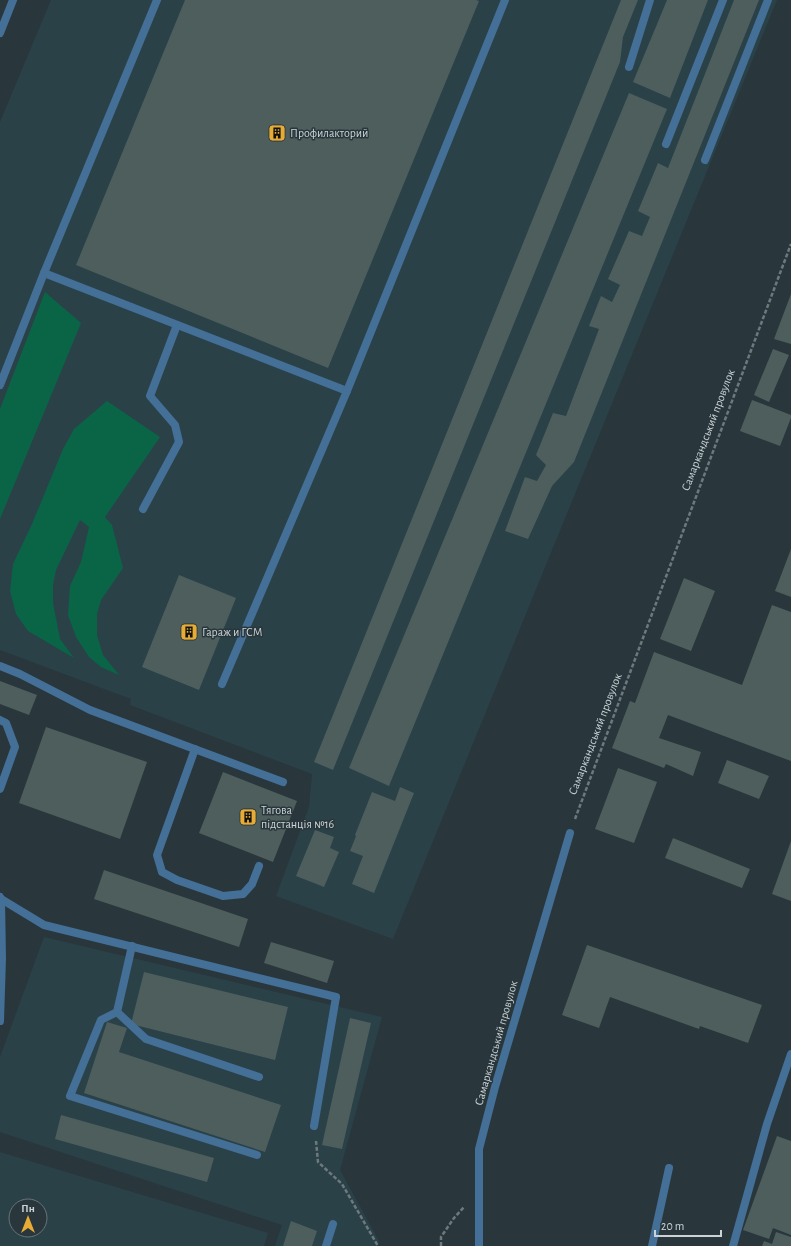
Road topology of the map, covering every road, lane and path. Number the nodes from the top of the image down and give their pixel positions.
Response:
1 (13, 0) edge
2 (157, 0) edge
3 (505, 0) edge
4 (650, 0) edge
5 (723, 0) edge
6 (768, 0) edge
7 (0, 33) edge
8 (629, 67) dead end
9 (666, 144) dead end
10 (705, 160) dead end
11 (791, 244) edge
12 (44, 273) junction
13 (177, 325) junction
14 (0, 385) edge
15 (347, 391) junction
16 (143, 509) dead end
17 (0, 666) edge
18 (222, 684) dead end
19 (0, 720) edge
20 (195, 750) junction
21 (283, 782) dead end
22 (0, 789) edge
23 (570, 833) joint
24 (259, 866) dead end
25 (1, 898) edge
26 (132, 946) junction
27 (117, 1012) junction
28 (0, 1021) edge
29 (791, 1054) edge
30 (259, 1077) dead end
31 (314, 1126) joint
32 (257, 1155) dead end
33 (669, 1168) dead end
34 (467, 1203) dead end
35 (334, 1224) dead end
36 (326, 1246) edge
37 (378, 1246) edge
38 (441, 1246) edge
39 (479, 1246) edge
40 (652, 1246) edge
41 (733, 1246) edge

1 - 7 street
2 - 12 street
3 - 15 street
4 - 8 street
5 - 9 street
6 - 10 street
11 - 23 path, Самаркандський провулок
12 - 13 street
12 - 14 street
13 - 15 street
13 - 16 street
15 - 18 street
17 - 20 street
19 - 22 street
20 - 21 street
20 - 24 street
23 - 39 street, Самаркандський провулок
25 - 26 street
25 - 28 street
26 - 27 street
26 - 31 street
27 - 30 street
27 - 32 street
29 - 41 street
31 - 37 path
33 - 40 street
34 - 38 path
35 - 36 street

